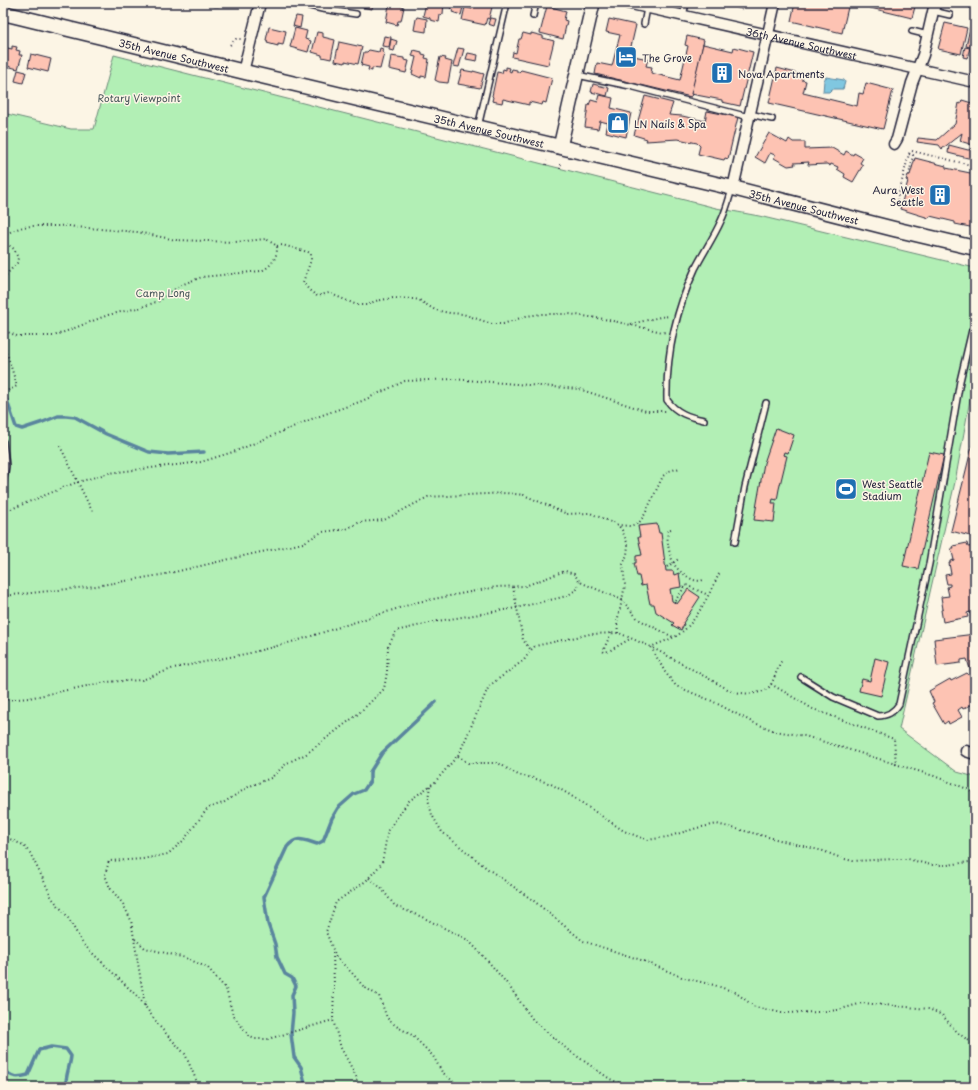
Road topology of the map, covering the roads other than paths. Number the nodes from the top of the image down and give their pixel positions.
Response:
1 (260, 3) edge
2 (298, 3) edge
3 (507, 3) edge
4 (536, 3) edge
5 (593, 3) edge
6 (628, 3) edge
7 (686, 3) edge
8 (775, 3) edge
9 (934, 7) edge
10 (647, 8) junction
11 (3, 13) edge
12 (356, 14) dead end
13 (950, 15) dead end
14 (533, 16) dead end
15 (683, 16) junction
16 (644, 24) dead end
17 (912, 31) dead end
18 (928, 35) junction
19 (768, 36) junction
20 (917, 69) junction
21 (243, 72) junction
22 (577, 75) junction
23 (975, 82) edge
24 (749, 115) junction
25 (772, 119) dead end
26 (478, 128) junction
27 (894, 144) dead end
28 (560, 147) junction
29 (732, 188) junction
30 (975, 248) edge
31 (972, 330) dead end
32 (766, 403) dead end
33 (704, 420) dead end
34 (3, 442) edge
35 (3, 484) edge
36 (3, 505) edge
37 (4, 512) road end
38 (735, 542) dead end
39 (801, 677) dead end

1 - 21 street
2 - 12 lane
3 - 26 lane
4 - 14 lane
5 - 22 street
6 - 10 street, 36th Avenue Southwest
7 - 15 lane
8 - 19 street
9 - 13 lane
9 - 18 street
10 - 15 street, 36th Avenue Southwest
10 - 16 lane
11 - 21 main road, 35th Avenue Southwest
15 - 19 street, 36th Avenue Southwest
17 - 18 lane
18 - 20 street
19 - 20 street, 36th Avenue Southwest
19 - 24 street
20 - 23 street, 36th Avenue Southwest
20 - 27 street
21 - 26 main road, 35th Avenue Southwest
22 - 24 lane
22 - 28 street
24 - 25 lane
24 - 29 street
26 - 28 main road, 35th Avenue Southwest
28 - 29 main road, 35th Avenue Southwest
29 - 30 main road, 35th Avenue Southwest
29 - 33 lane
31 - 39 lane
32 - 38 lane
34 - 35 lane
36 - 37 lane

